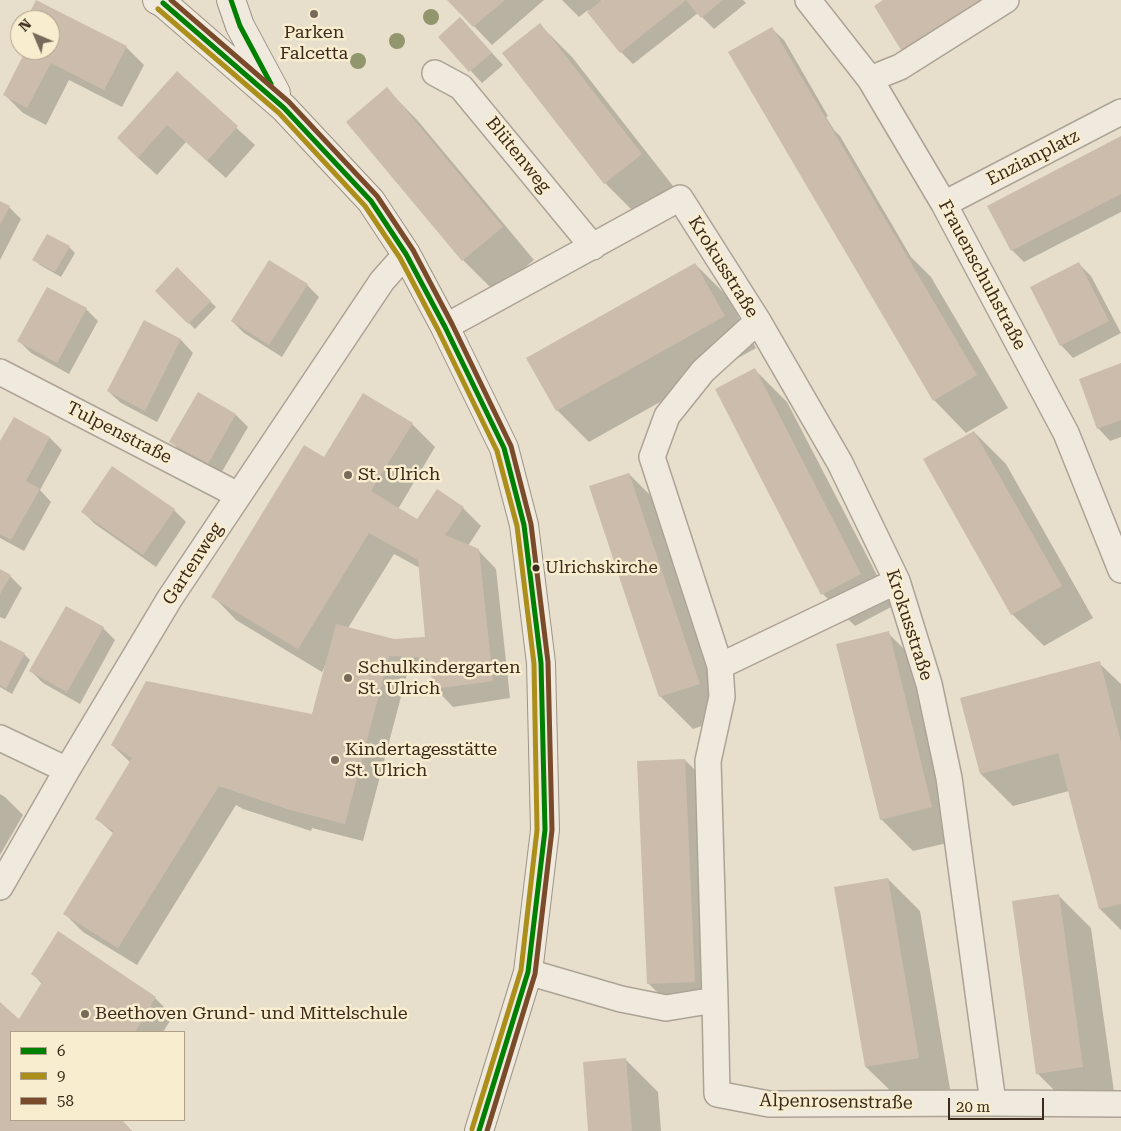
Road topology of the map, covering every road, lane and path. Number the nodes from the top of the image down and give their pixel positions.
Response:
1 (231, 0) edge
2 (808, 0) edge
3 (1006, 0) edge
4 (161, 1) edge
5 (435, 74) dead end
6 (870, 79) junction
7 (284, 108) junction
8 (1121, 112) edge
9 (944, 204) junction
10 (593, 247) junction
11 (406, 254) junction
12 (758, 321) junction
13 (445, 327) junction
14 (0, 372) edge
15 (238, 495) junction
16 (1121, 570) edge
17 (898, 581) junction
18 (720, 666) junction
19 (0, 738) edge
20 (67, 770) junction
21 (0, 887) edge
22 (528, 972) junction
23 (715, 1000) junction
24 (994, 1102) junction
25 (1121, 1104) edge
26 (479, 1131) edge

1 - 7 street
2 - 6 street, Frauenschuhstraße
3 - 6 street
4 - 7 street
5 - 10 street, Blütenweg
6 - 9 street, Frauenschuhstraße
7 - 11 street
8 - 9 street, Enzianplatz
9 - 16 street, Frauenschuhstraße
10 - 12 street, Krokusstraße
10 - 13 street
11 - 13 street
11 - 15 street, Gartenweg
12 - 17 street, Krokusstraße
12 - 18 street
13 - 22 street
14 - 15 street, Tulpenstraße
15 - 20 street, Gartenweg
17 - 18 street
17 - 24 street, Krokusstraße
18 - 23 street
19 - 20 street
20 - 21 street, Gartenweg
22 - 23 street
22 - 26 street
23 - 24 street, Alpenrosenstraße
24 - 25 street, Alpenrosenstraße

